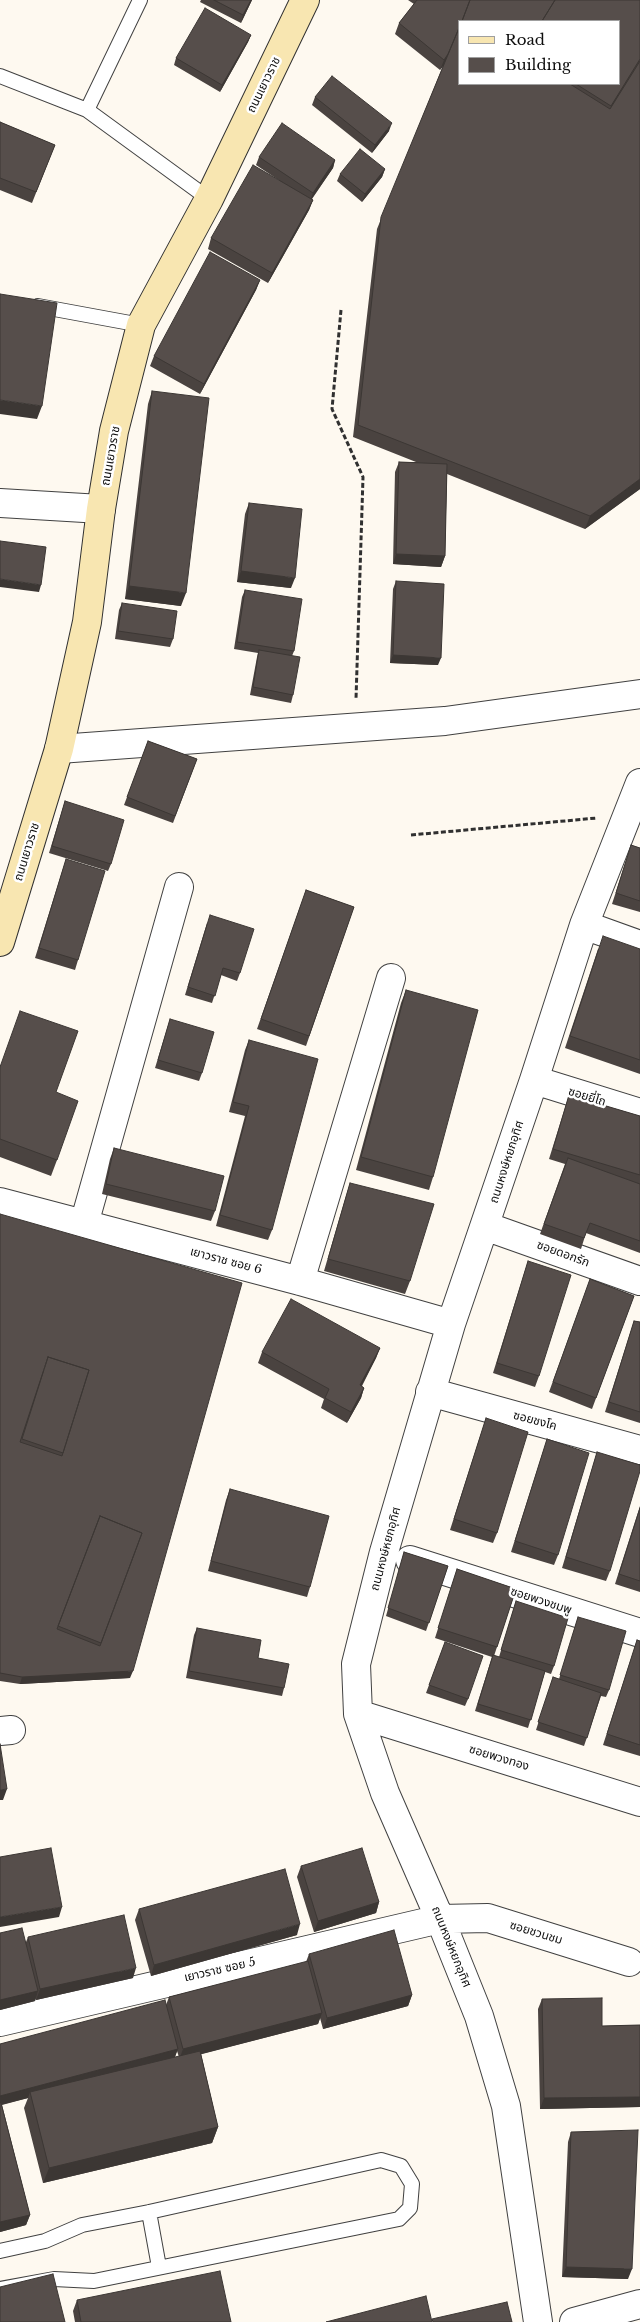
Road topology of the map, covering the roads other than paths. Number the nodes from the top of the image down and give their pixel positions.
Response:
1 (140, 0) edge
2 (305, 0) edge
3 (0, 76) edge
4 (87, 110) junction
5 (209, 199) junction
6 (28, 304) edge
7 (141, 324) junction
8 (0, 503) edge
9 (101, 509) junction
10 (640, 694) edge
11 (59, 749) junction
12 (640, 783) edge
13 (178, 887) dead end
14 (584, 925) junction
15 (0, 942) edge
16 (640, 945) edge
17 (392, 978) dead end
18 (534, 1080) junction
19 (640, 1113) edge
20 (0, 1202) edge
21 (84, 1224) junction
22 (486, 1226) junction
23 (300, 1280) junction
24 (640, 1281) edge
25 (451, 1324) junction
26 (430, 1392) junction
27 (640, 1450) edge
28 (384, 1552) junction
29 (640, 1633) edge
30 (358, 1714) junction
31 (640, 1802) edge
32 (440, 1918) junction
33 (629, 1962) dead end
34 (0, 2022) edge
35 (150, 2212) junction
36 (0, 2251) edge
37 (160, 2267) junction
38 (0, 2289) edge
39 (640, 2304) edge
40 (538, 2322) edge
41 (574, 2322) edge

1 - 4 lane
2 - 5 main road, ถนนเยาวราช
3 - 4 lane
4 - 5 lane
5 - 7 main road, ถนนเยาวราช
6 - 7 lane
7 - 9 main road, ถนนเยาวราช
8 - 9 street
9 - 11 main road, ถนนเยาวราช
10 - 11 street
11 - 15 main road, ถนนเยาวราช
12 - 14 street, ถนนหงษ์หยกอุทิศ
13 - 21 street
14 - 16 street
14 - 18 street, ถนนหงษ์หยกอุทิศ
17 - 23 street
18 - 19 street, ซอยยี่โถ
18 - 22 street, ถนนหงษ์หยกอุทิศ
20 - 21 street, เยาวราช ซอย 6
21 - 23 street, เยาวราช ซอย 6
22 - 24 street, ซอยดอกรัก
22 - 25 street, ถนนหงษ์หยกอุทิศ
23 - 25 street, เยาวราช ซอย 6
25 - 26 street, ถนนหงษ์หยกอุทิศ
26 - 27 street, ซอยชงโค
26 - 28 street, ถนนหงษ์หยกอุทิศ
28 - 29 street, ซอยพวงชมพู
28 - 30 street, ถนนหงษ์หยกอุทิศ
30 - 31 street, ซอยพวงทอง
30 - 32 street, ถนนหงษ์หยกอุทิศ
32 - 33 street, ซอยชวนชม
32 - 34 street, เยาวราช ซอย 5
32 - 40 street, ถนนหงษ์หยกอุทิศ
35 - 36 lane
35 - 37 lane
35 - 37 lane
37 - 38 lane
39 - 41 street

